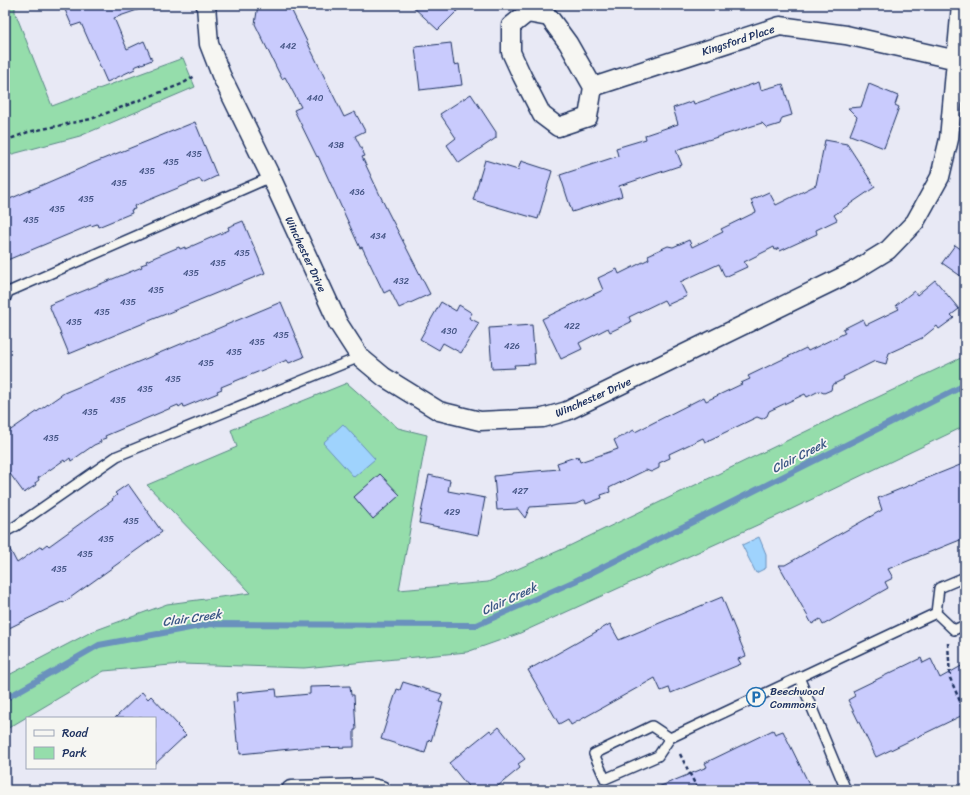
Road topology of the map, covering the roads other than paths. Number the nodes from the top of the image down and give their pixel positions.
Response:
1 (206, 5) edge
2 (962, 5) edge
3 (957, 60) junction
4 (593, 87) junction
5 (271, 177) junction
6 (5, 300) edge
7 (360, 357) junction
8 (5, 532) edge
9 (965, 577) edge
10 (936, 613) junction
11 (965, 625) edge
12 (800, 677) junction
13 (670, 738) junction
14 (291, 790) edge
15 (381, 790) edge
16 (846, 790) edge

1 - 5 street, Winchester Drive
2 - 3 street, Winchester Drive
3 - 4 street, Kingsford Place
3 - 7 street, Winchester Drive
4 - 4 street
5 - 6 lane
5 - 7 street, Winchester Drive
7 - 8 lane
9 - 10 lane
10 - 11 lane
10 - 12 lane
12 - 13 lane
12 - 16 lane
13 - 13 lane
14 - 15 street

